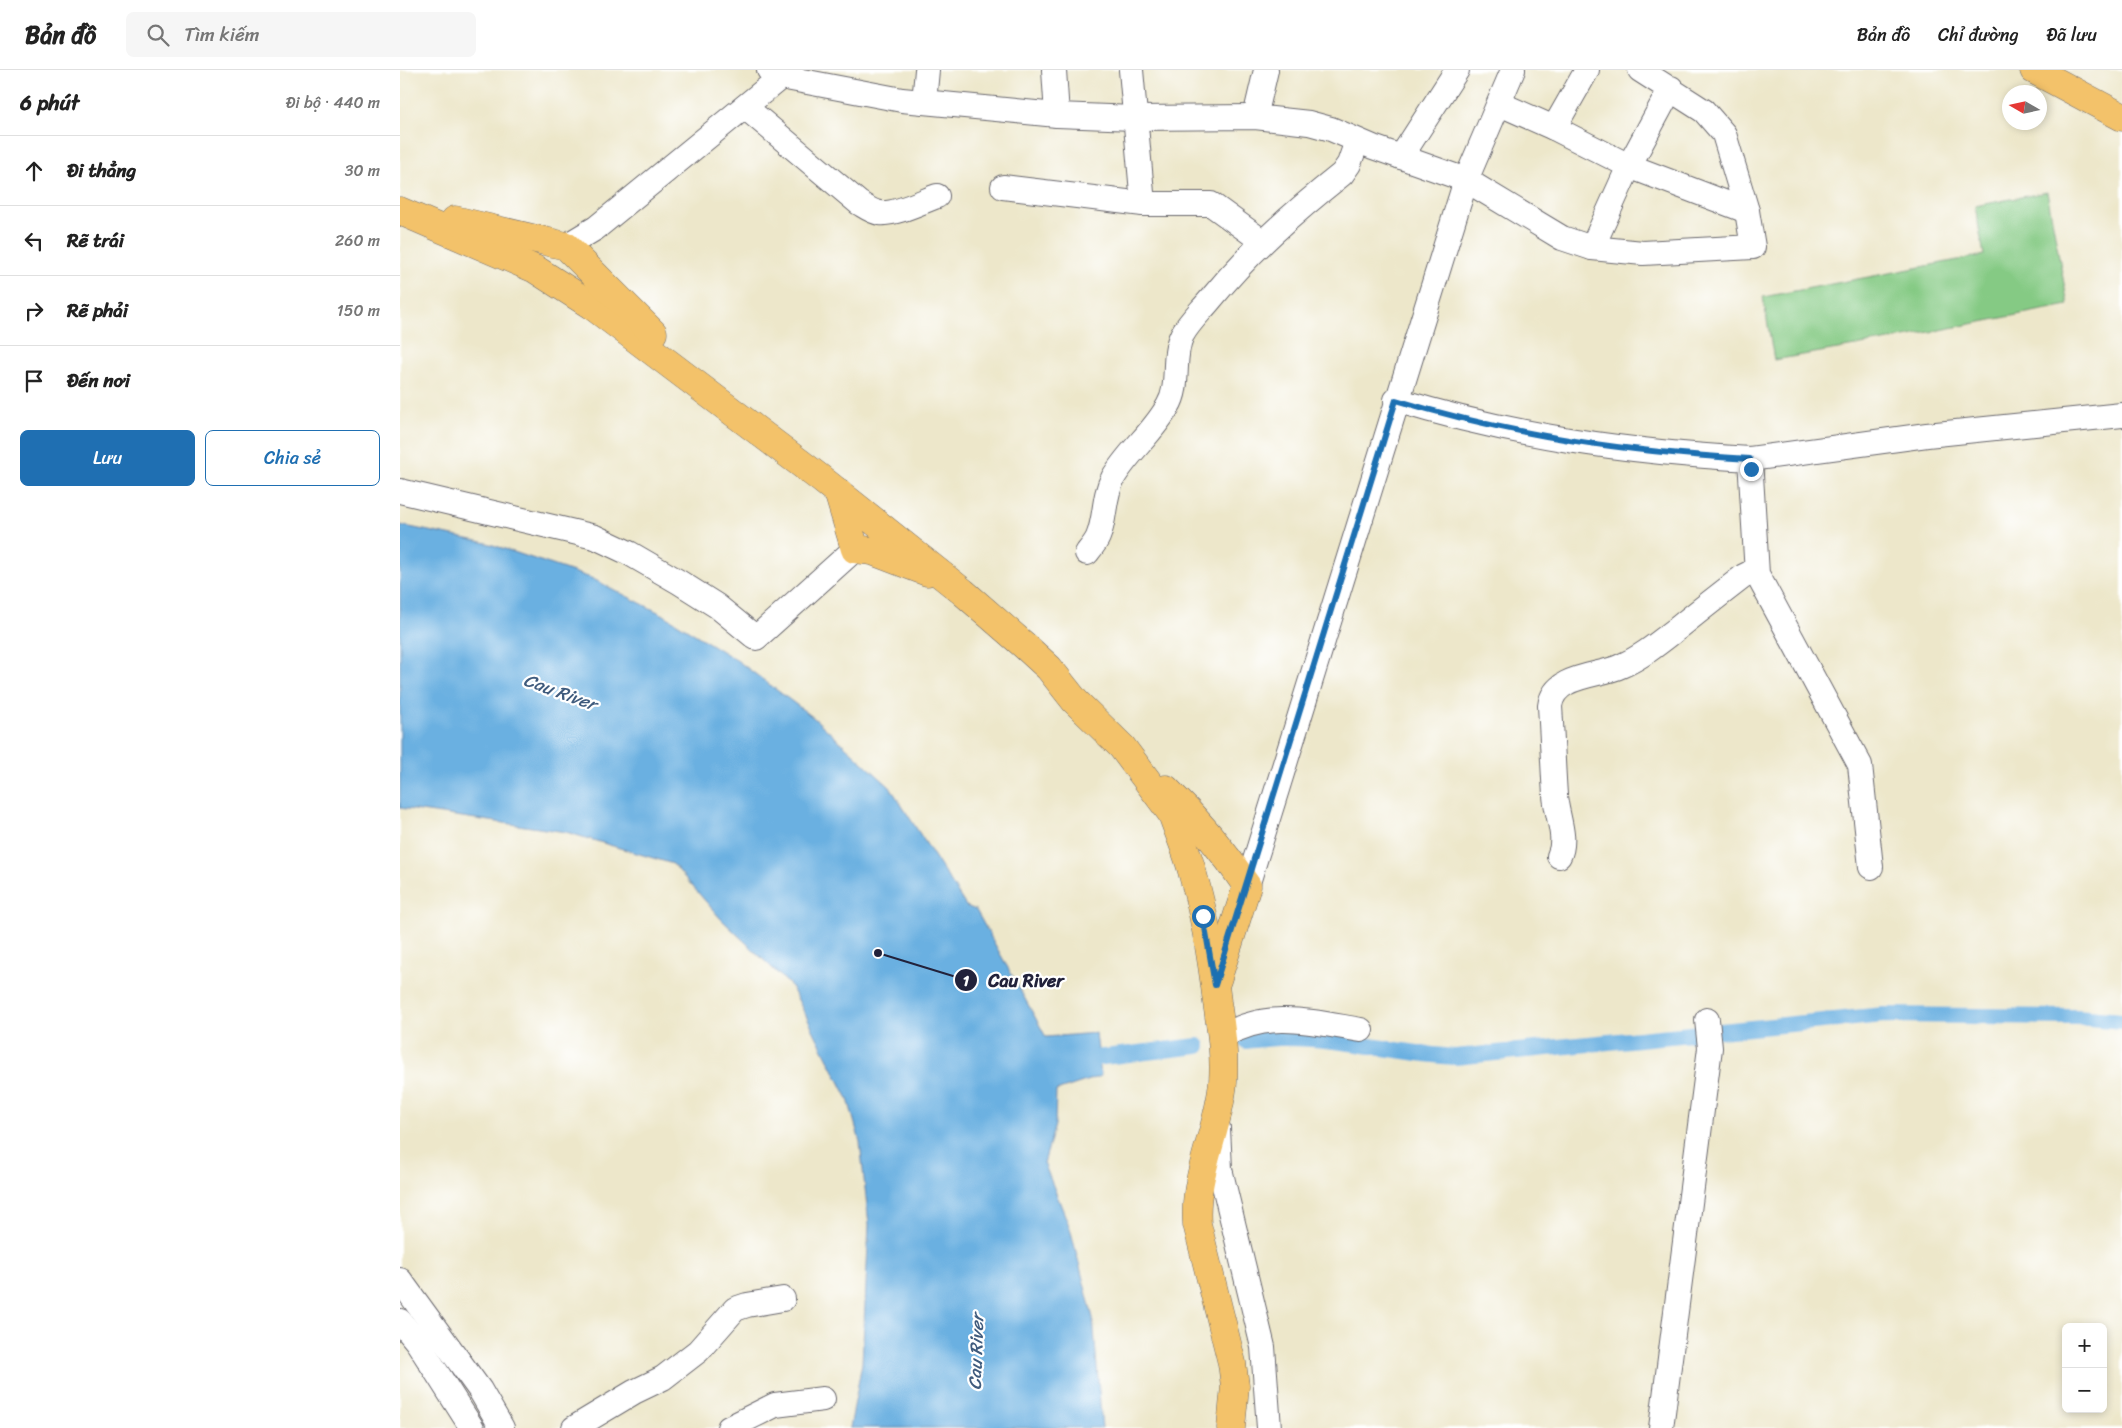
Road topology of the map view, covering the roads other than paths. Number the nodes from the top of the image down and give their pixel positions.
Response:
1 (927, 70) edge
2 (1054, 70) edge
3 (1131, 70) edge
4 (1266, 70) edge
5 (1457, 70) edge
6 (1513, 70) edge
7 (1587, 70) edge
8 (1640, 70) edge
9 (2034, 70) edge
10 (789, 74) edge
11 (1671, 88) junction
12 (924, 102) junction
13 (1500, 104) junction
14 (745, 106) junction
15 (1057, 115) junction
16 (2122, 116) edge
17 (1255, 117) junction
18 (1134, 118) junction
19 (1554, 128) junction
20 (1357, 140) junction
21 (1401, 157) junction
22 (1630, 166) junction
23 (1466, 180) junction
24 (1003, 187) dead end
25 (937, 196) dead end
26 (1143, 204) junction
27 (400, 210) edge
28 (1747, 211) junction
29 (1262, 241) junction
30 (566, 246) junction
31 (1592, 248) junction
32 (1396, 400) junction
33 (721, 402) junction
34 (2122, 414) edge
35 (1750, 459) junction
36 (400, 491) edge
37 (838, 492) junction
38 (855, 549) junction
39 (1087, 553) dead end
40 (1756, 570) junction
41 (943, 576) junction
42 (1122, 747) junction
43 (1559, 856) dead end
44 (1870, 867) dead end
45 (1247, 886) junction
46 (1215, 985) junction
47 (1707, 1020) dead end
48 (1361, 1030) dead end
49 (1222, 1037) junction
50 (1218, 1114) junction
51 (400, 1280) edge
52 (783, 1300) dead end
53 (400, 1321) edge
54 (823, 1399) dead end
55 (465, 1426) edge
56 (502, 1428) edge
57 (574, 1428) edge
58 (729, 1428) edge
59 (1231, 1428) edge
60 (1270, 1428) edge
61 (1661, 1428) edge

1 - 12 street
2 - 15 street
3 - 18 street
4 - 17 street
5 - 21 street
6 - 13 street
7 - 19 street
8 - 11 street
9 - 16 main road
10 - 12 street
10 - 14 street
11 - 22 street
11 - 28 street
12 - 15 street
13 - 19 street
13 - 23 street
14 - 25 street
14 - 30 street
15 - 18 street
17 - 18 street
17 - 20 street
18 - 26 street
19 - 22 street
20 - 21 street
20 - 29 street
21 - 23 street
22 - 28 street
22 - 31 street
23 - 31 street
23 - 32 street
24 - 26 street
26 - 29 street
27 - 30 main road
27 - 33 main road
28 - 31 street
29 - 39 street
30 - 33 main road
32 - 35 street
32 - 45 street
33 - 37 main road
34 - 35 street
35 - 40 street
36 - 38 street
37 - 38 main road
37 - 41 main road
38 - 41 main road
40 - 43 street
40 - 44 street
41 - 42 main road
42 - 45 main road
42 - 46 main road
45 - 46 main road
46 - 49 main road
47 - 61 street
48 - 49 street
49 - 50 main road
50 - 59 main road
50 - 60 street
51 - 56 street
52 - 57 street
53 - 55 street
54 - 58 street

